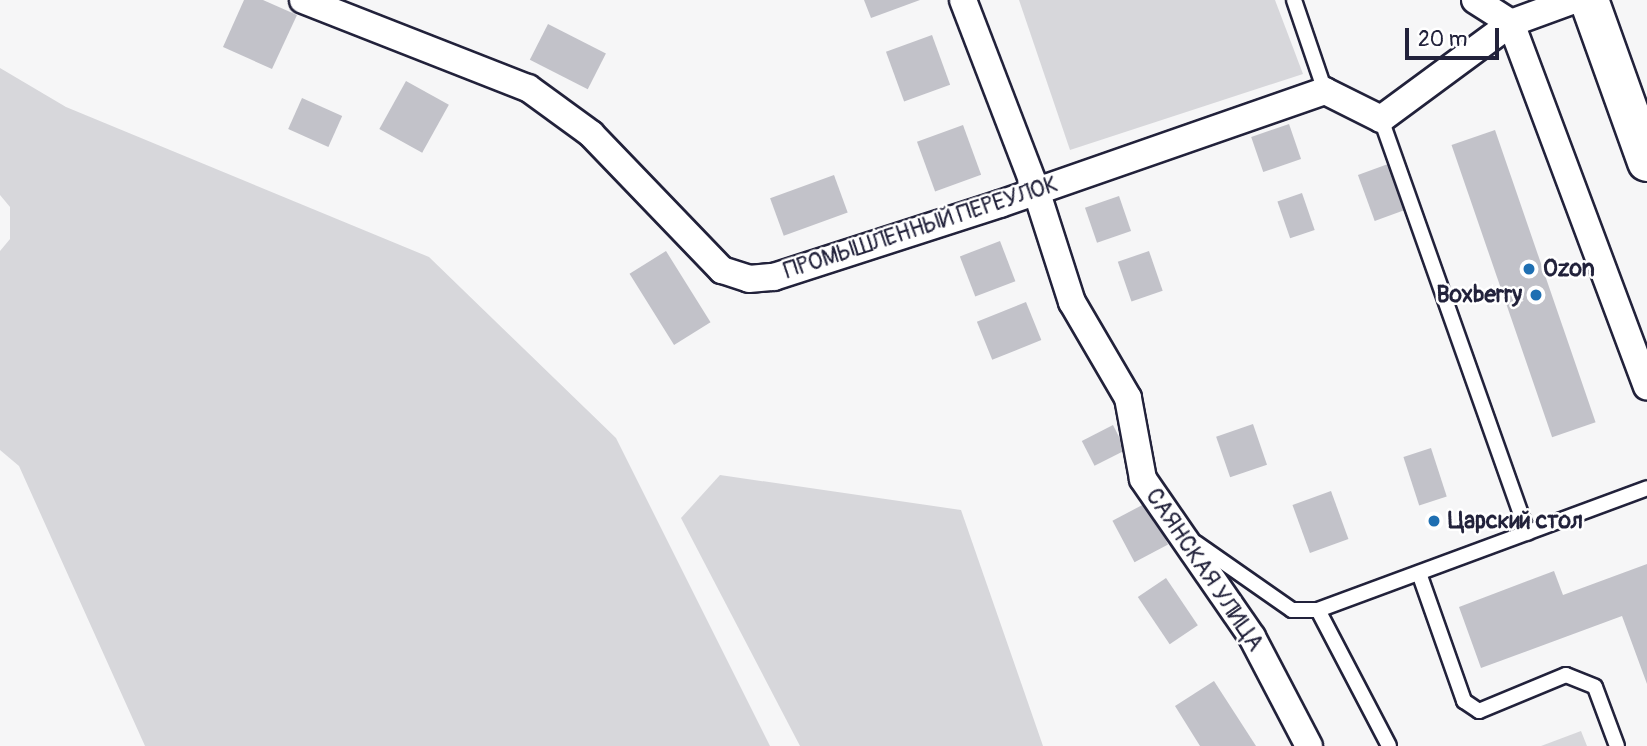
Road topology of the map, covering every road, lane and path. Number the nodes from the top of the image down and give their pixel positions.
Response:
1 (303, 0) edge
2 (962, 0) edge
3 (1294, 0) edge
4 (1475, 0) edge
5 (1574, 0) edge
6 (1589, 0) edge
7 (1511, 23) junction
8 (1325, 91) junction
9 (1381, 119) junction
10 (1647, 162) edge
11 (1036, 190) junction
12 (1647, 386) edge
13 (1647, 488) edge
14 (1181, 532) junction
15 (1528, 533) junction
16 (1419, 573) junction
17 (1318, 610) junction
18 (1309, 746) edge
19 (1390, 746) edge
20 (1617, 746) edge

1 - 11 street, ПРОМЫШЛЕННЫЙ ПЕРЕУЛОК
2 - 11 street, САЯНСКАЯ УЛИЦА
3 - 8 lane
4 - 7 street
5 - 7 street
6 - 10 highway
7 - 9 street
7 - 12 street
8 - 9 street
8 - 11 street, ПРОМЫШЛЕННЫЙ ПЕРЕУЛОК
9 - 15 lane
11 - 14 street, САЯНСКАЯ УЛИЦА
13 - 15 lane
14 - 17 lane
14 - 18 street, САЯНСКАЯ УЛИЦА
15 - 16 lane
16 - 17 lane
16 - 20 lane
17 - 19 lane

